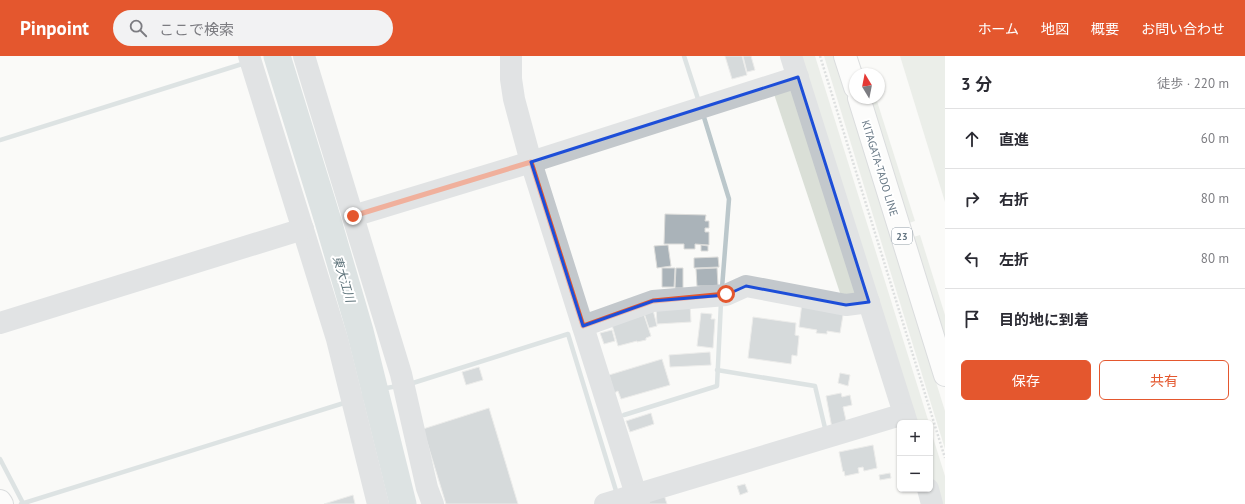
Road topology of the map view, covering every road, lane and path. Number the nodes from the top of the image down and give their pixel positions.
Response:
1 (249, 56) edge
2 (304, 56) edge
3 (511, 56) edge
4 (791, 56) edge
5 (820, 56) edge
6 (845, 56) edge
7 (849, 68) edge
8 (798, 77) junction
9 (861, 104) edge
10 (531, 162) junction
11 (353, 216) junction
12 (303, 229) junction
13 (869, 302) junction
14 (0, 323) edge
15 (583, 326) junction
16 (945, 375) edge
17 (906, 418) edge
18 (945, 458) edge
19 (929, 492) edge
20 (638, 499) edge
21 (0, 501) edge
22 (2, 504) edge
23 (378, 504) edge
24 (433, 504) edge
25 (605, 504) edge
26 (932, 504) edge

1 - 12 street
2 - 11 street
3 - 10 street
4 - 8 street
5 - 18 path
6 - 7 main road
8 - 10 street
8 - 13 street
9 - 16 main road, KITAGATA-TADO LINE / 23
10 - 11 street
10 - 15 street
11 - 24 street
12 - 14 street
12 - 23 street
13 - 15 street
13 - 17 street
15 - 20 street
17 - 20 street
19 - 26 street
20 - 25 street
21 - 22 main road

